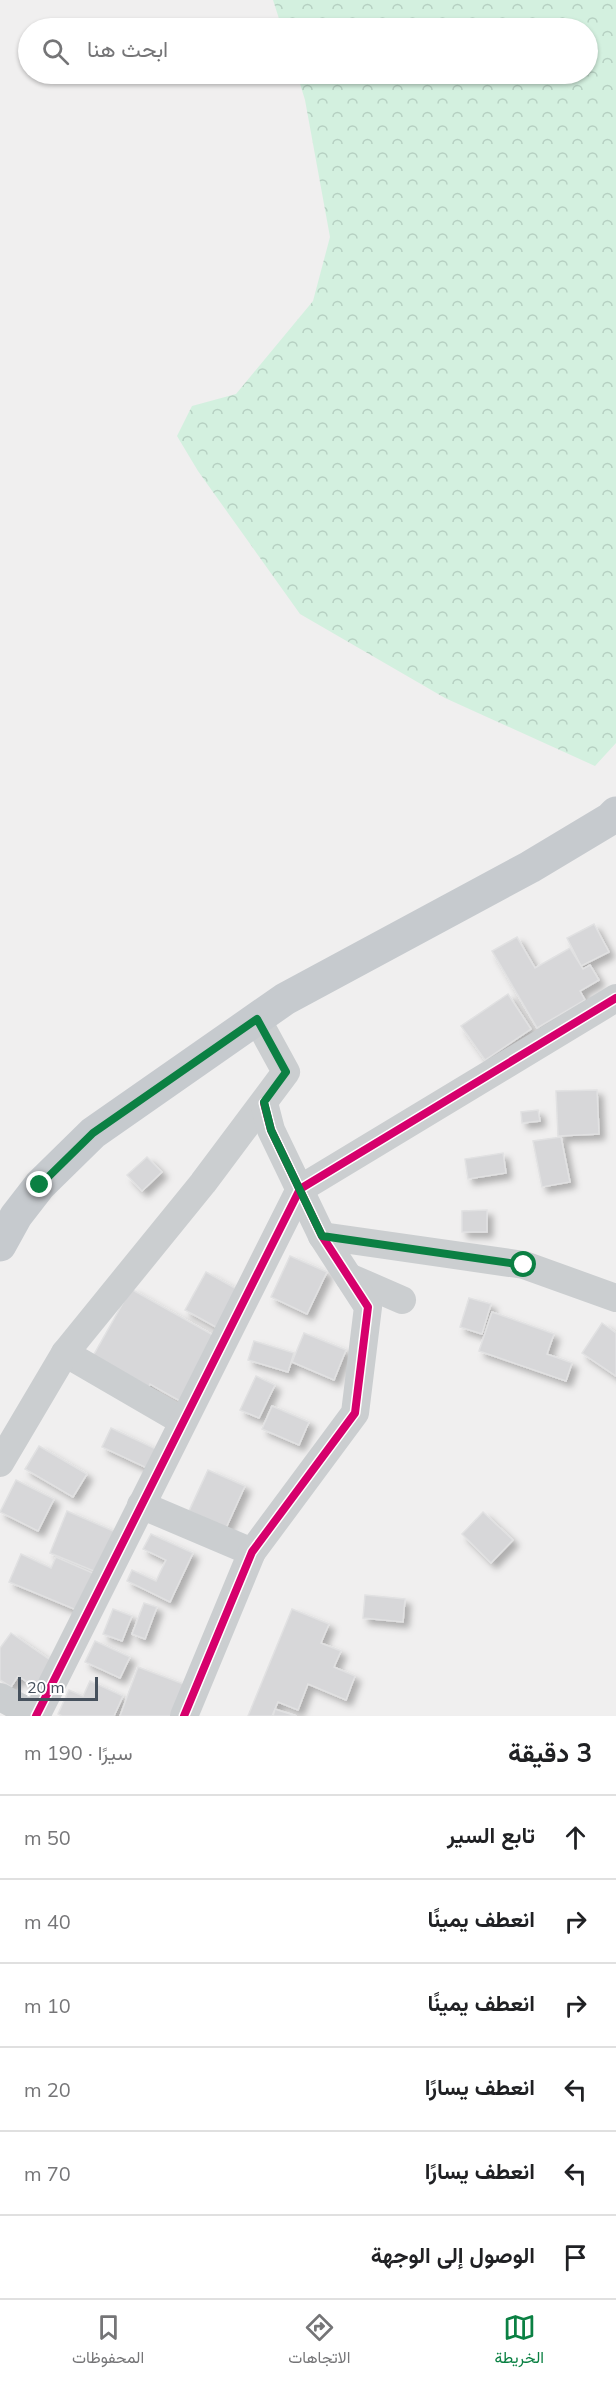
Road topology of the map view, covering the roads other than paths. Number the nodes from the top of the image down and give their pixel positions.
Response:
1 (616, 813) edge
2 (616, 998) edge
3 (257, 1019) junction
4 (264, 1102) junction
5 (300, 1189) junction
6 (322, 1236) junction
7 (0, 1245) edge
8 (349, 1277) junction
9 (616, 1298) edge
10 (402, 1300) dead end
11 (65, 1353) junction
12 (182, 1421) junction
13 (0, 1463) edge
14 (141, 1505) junction
15 (252, 1552) junction
16 (0, 1697) edge
17 (36, 1716) edge
18 (184, 1716) edge

1 - 3 main road
2 - 5 street
3 - 4 street
3 - 7 main road
4 - 5 street
4 - 11 street
5 - 6 street
5 - 12 street
6 - 8 street
6 - 9 street
8 - 10 street
8 - 15 street
11 - 12 street
11 - 13 street
12 - 14 street
14 - 15 street
14 - 17 street
15 - 18 street
16 - 17 street

